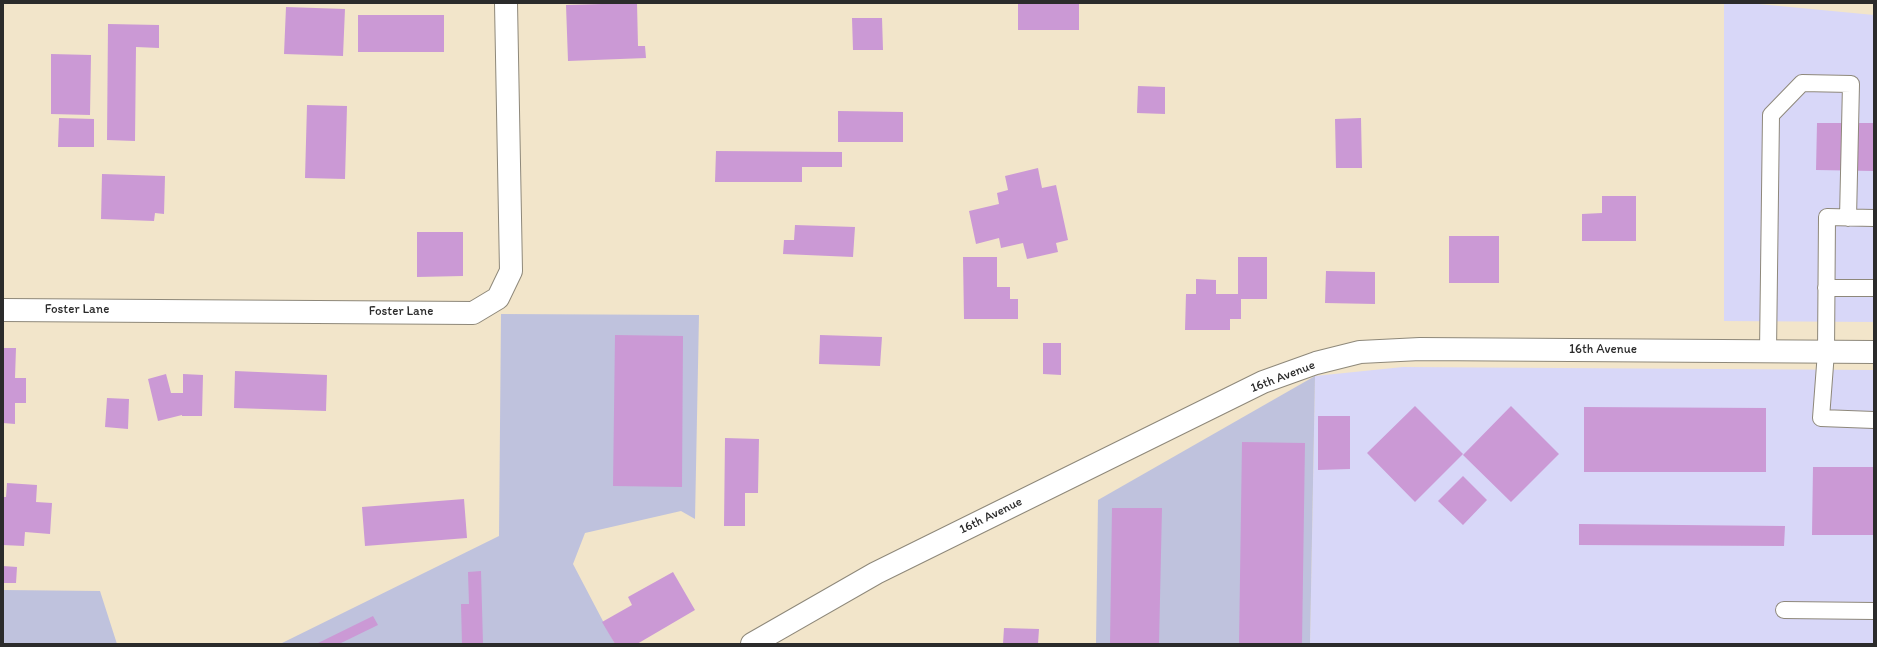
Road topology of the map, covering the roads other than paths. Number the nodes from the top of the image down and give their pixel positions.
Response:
1 (506, 3) edge
2 (1848, 218) junction
3 (1874, 218) edge
4 (1826, 288) junction
5 (1874, 288) edge
6 (3, 310) edge
7 (1768, 352) junction
8 (1826, 352) junction
9 (1874, 352) edge
10 (1874, 420) edge
11 (1784, 610) dead end
12 (1874, 611) edge
13 (752, 644) edge

1 - 6 street, Foster Lane
2 - 3 lane
2 - 4 lane
2 - 7 lane
4 - 5 lane
4 - 8 lane
7 - 8 street, 16th Avenue
7 - 13 street, 16th Avenue
8 - 9 street, 16th Avenue
8 - 10 lane
11 - 12 lane

